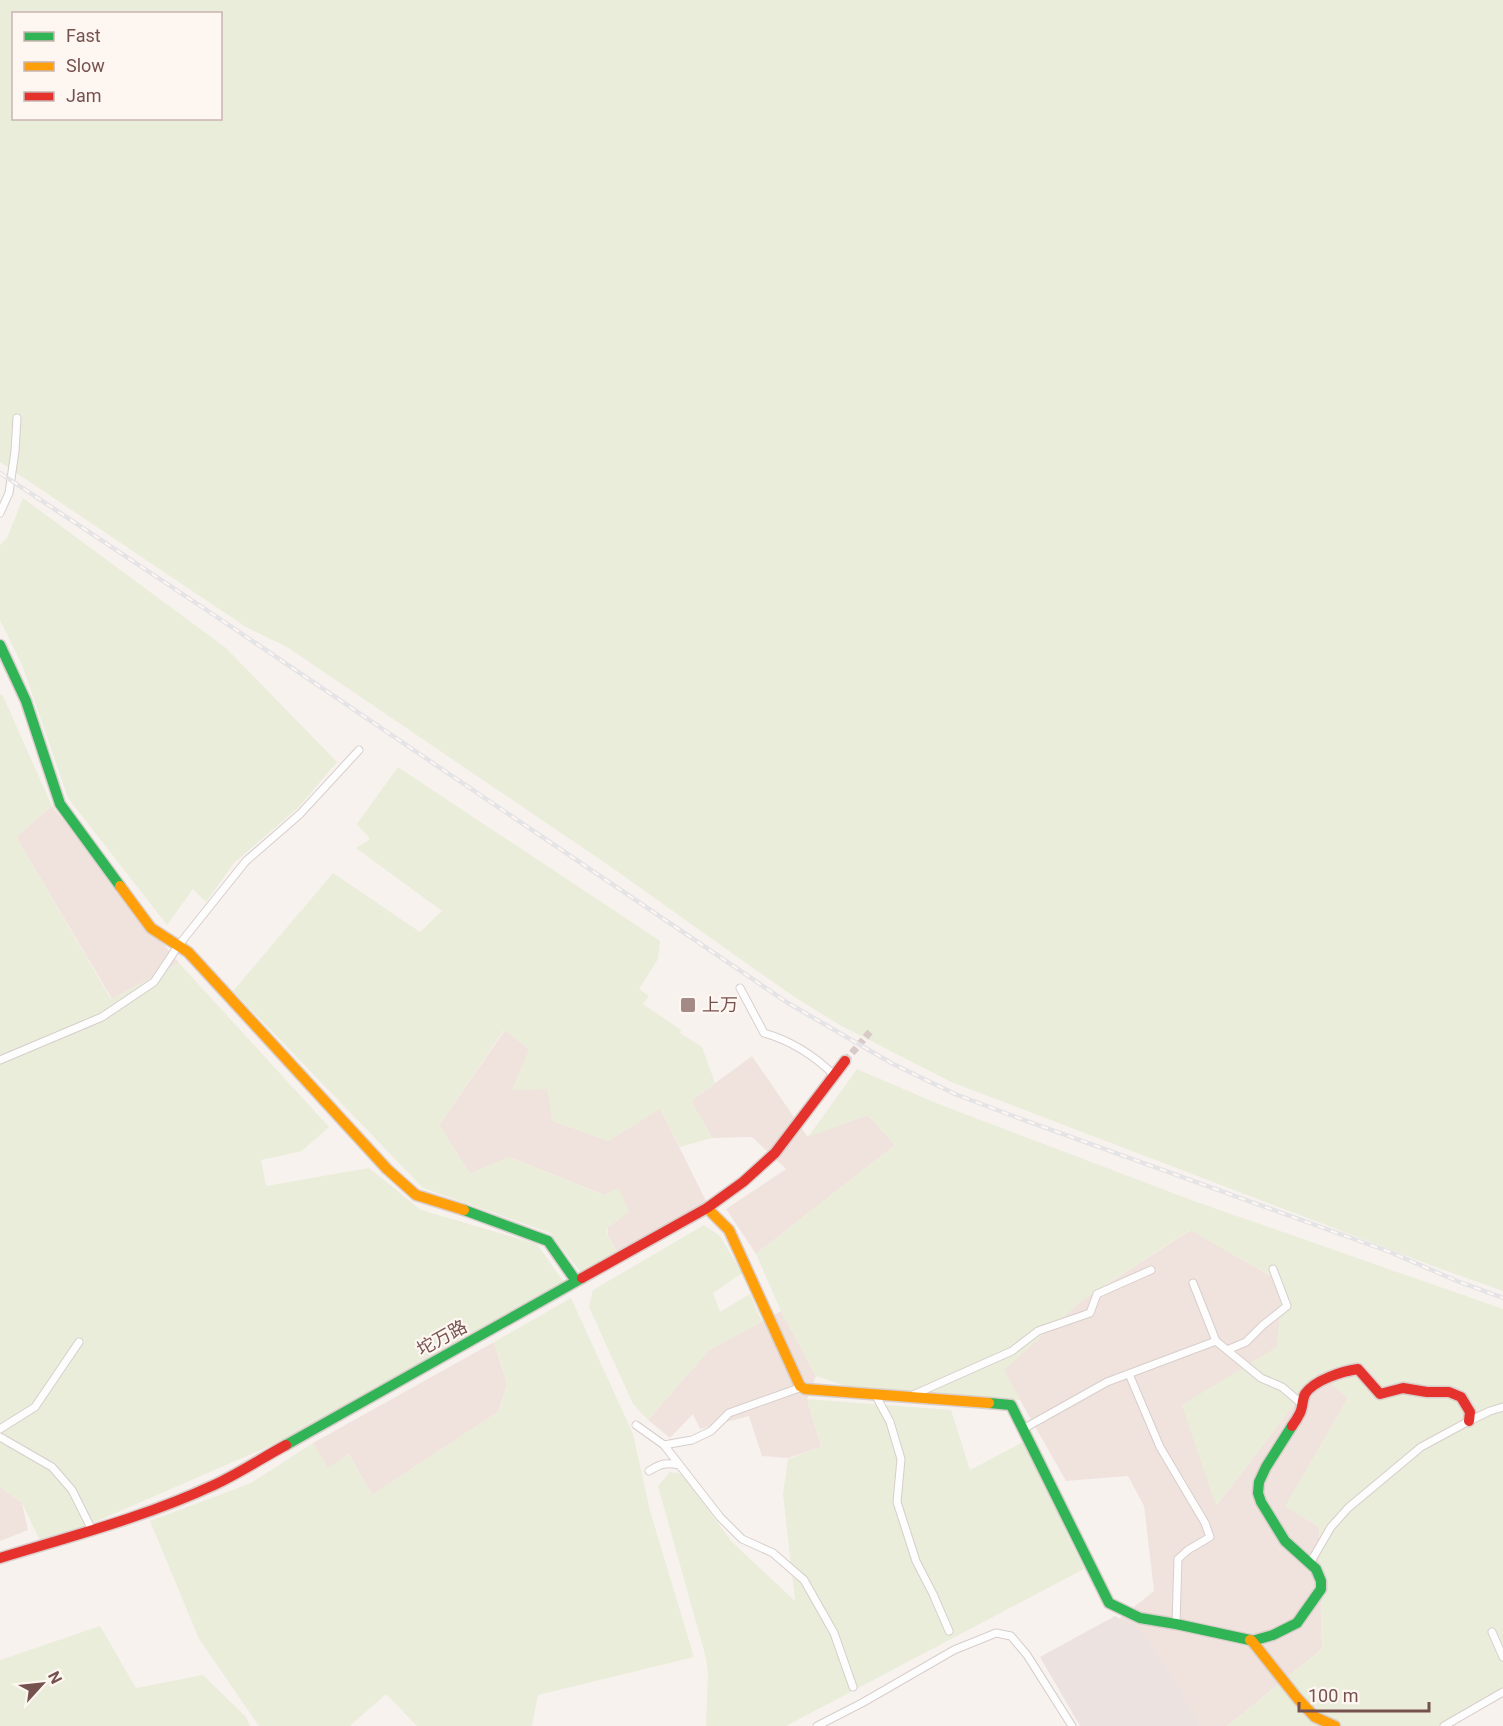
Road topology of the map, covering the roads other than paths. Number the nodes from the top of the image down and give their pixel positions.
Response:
1 (17, 418) dead end
2 (0, 513) edge
3 (0, 645) edge
4 (359, 750) dead end
5 (178, 946) junction
6 (740, 988) dead end
7 (0, 1060) edge
8 (846, 1061) tunnel mouth
9 (835, 1076) junction
10 (707, 1208) junction
11 (1273, 1269) dead end
12 (1151, 1270) dead end
13 (576, 1281) junction
14 (1193, 1283) dead end
15 (1216, 1341) junction
16 (79, 1342) dead end
17 (1227, 1350) junction
18 (1129, 1374) junction
19 (802, 1388) junction
20 (875, 1394) junction
21 (911, 1396) junction
22 (1302, 1404) junction
23 (1503, 1407) edge
24 (1469, 1421) junction
25 (636, 1425) dead end
26 (0, 1429) edge
27 (1023, 1429) junction
28 (0, 1437) edge
29 (664, 1445) junction
30 (679, 1465) junction
31 (649, 1471) dead end
32 (92, 1530) junction
33 (0, 1558) edge
34 (1310, 1563) junction
35 (1176, 1624) junction
36 (949, 1631) dead end
37 (1492, 1632) dead end
38 (1251, 1641) junction
39 (1503, 1657) edge
40 (853, 1687) dead end
41 (1503, 1692) edge
42 (817, 1726) edge
43 (1072, 1726) edge
44 (1335, 1726) edge
45 (1444, 1726) edge

1 - 2 street
3 - 5 street
4 - 5 street
5 - 7 street
5 - 13 street
6 - 9 street
8 - 9 street, 坨万路
9 - 10 street, 坨万路
10 - 13 street, 坨万路
10 - 19 street
11 - 17 street
12 - 21 street
13 - 32 street, 坨万路
14 - 15 street
15 - 17 street
15 - 18 street
16 - 26 street
17 - 22 street
18 - 27 street
18 - 35 street
19 - 20 street
19 - 29 street
20 - 21 street
20 - 36 street
21 - 27 street
22 - 24 street
22 - 34 street
23 - 24 street
24 - 34 street
25 - 29 street
27 - 35 street
28 - 32 street
29 - 30 street
30 - 31 street
30 - 40 street
32 - 33 street, 坨万路
34 - 38 street
35 - 38 street
37 - 39 street
38 - 44 street
41 - 45 street
42 - 43 street

